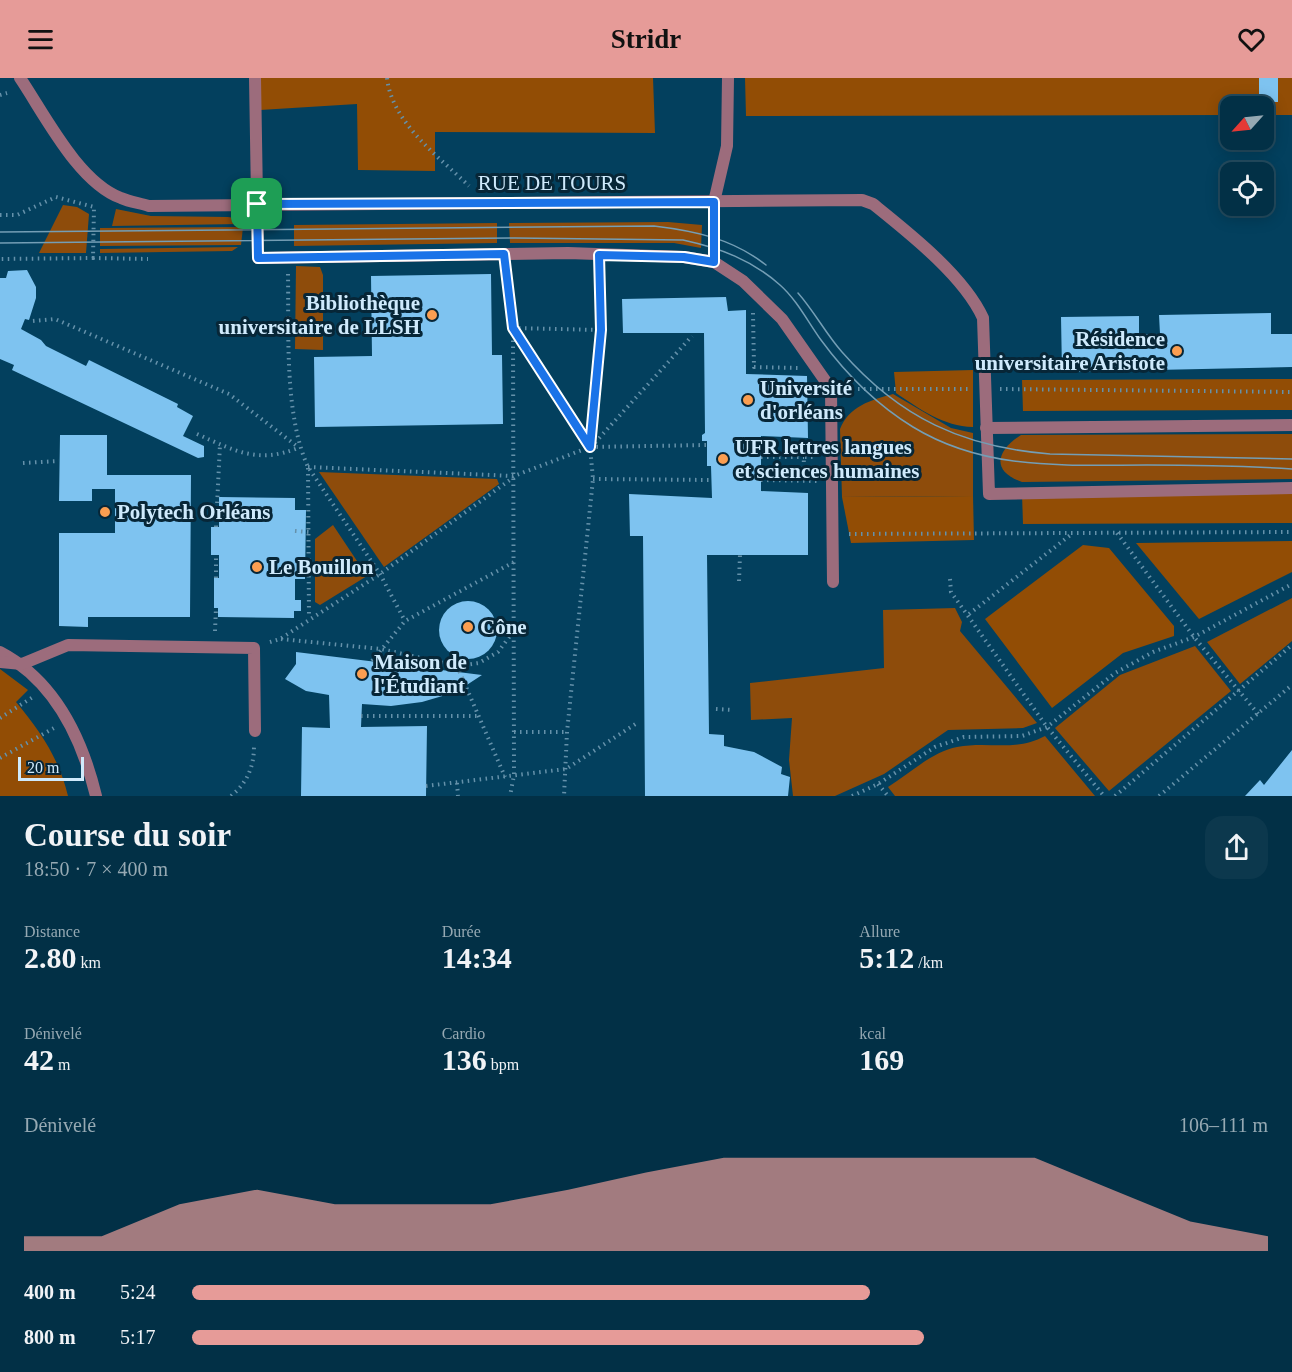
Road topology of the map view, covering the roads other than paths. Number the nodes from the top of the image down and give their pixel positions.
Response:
1 (20, 78) edge
2 (255, 78) edge
3 (728, 78) edge
4 (714, 202) junction
5 (257, 204) junction
6 (714, 262) junction
7 (1292, 425) edge
8 (986, 428) junction
9 (1292, 488) edge
10 (832, 582) dead end
11 (0, 652) edge
12 (0, 662) edge
13 (21, 664) junction
14 (255, 731) road end
15 (96, 796) edge

1 - 5 street, RUE DE TOURS
2 - 5 street
3 - 4 street
4 - 5 street, RUE DE TOURS
4 - 6 street
4 - 8 street, RUE DE TOURS
5 - 6 street
6 - 10 street
7 - 8 street
8 - 9 street, RUE DE TOURS
11 - 13 street
12 - 13 street
13 - 14 street
13 - 15 street

